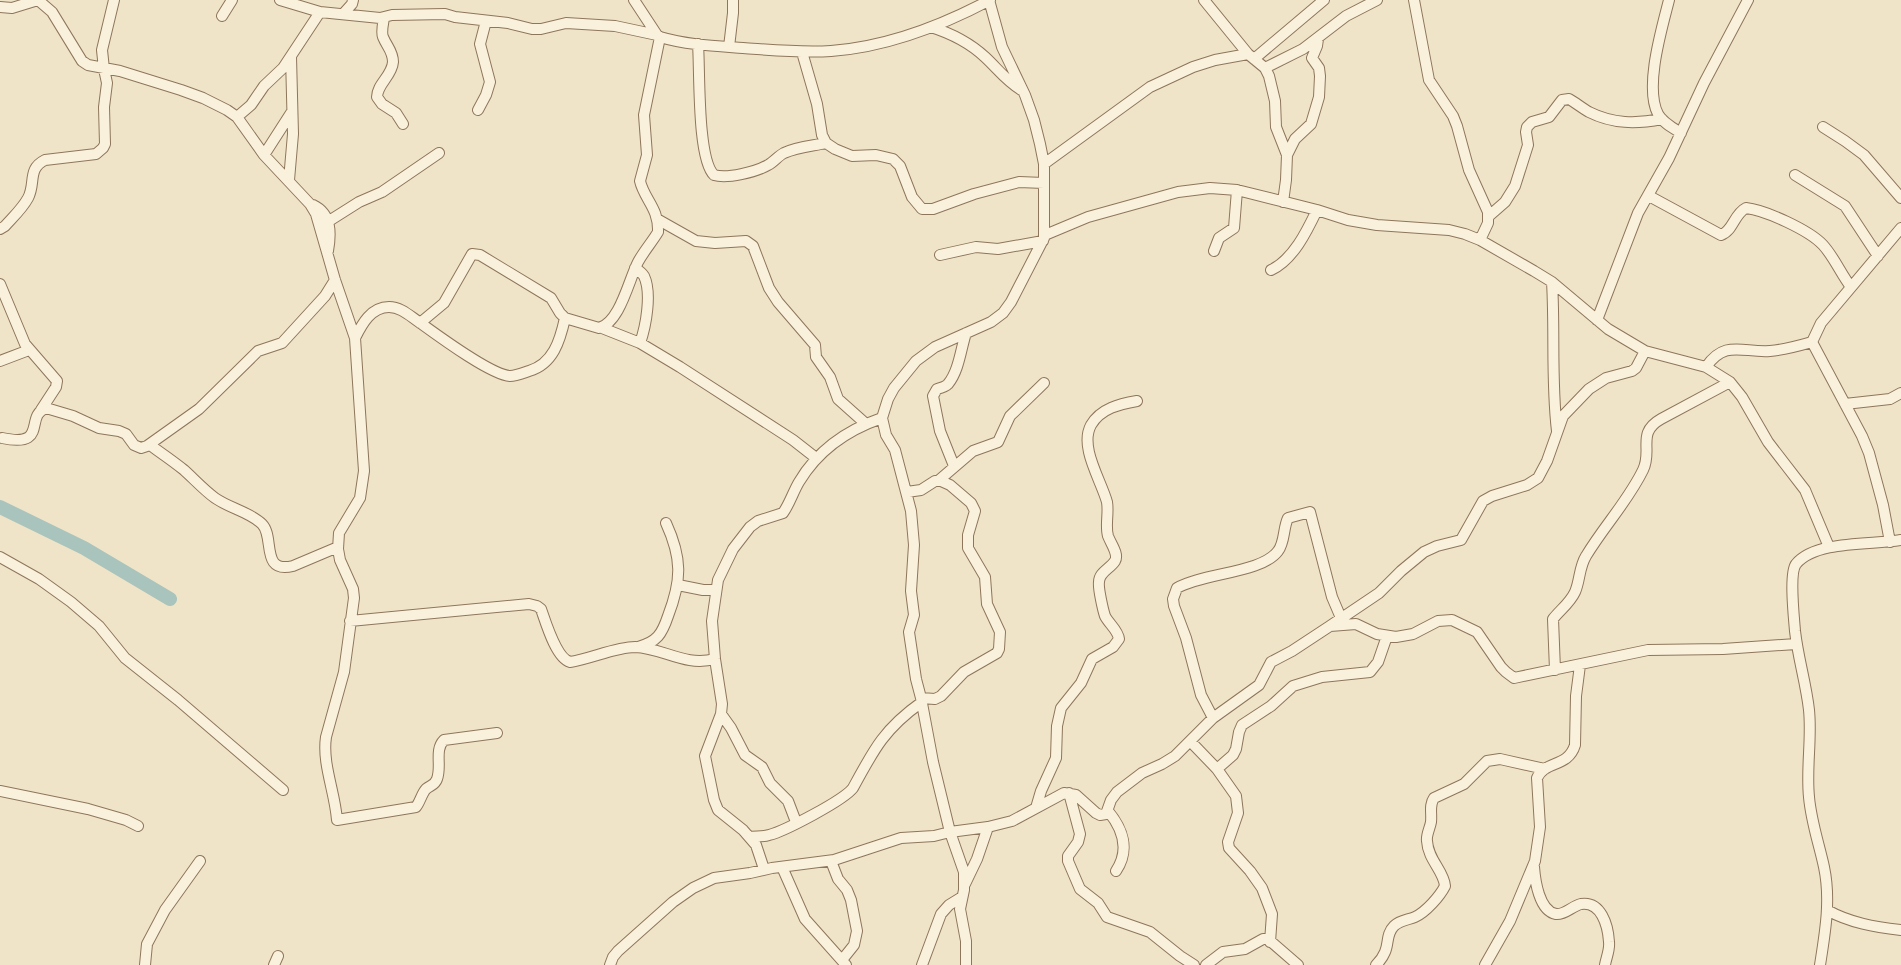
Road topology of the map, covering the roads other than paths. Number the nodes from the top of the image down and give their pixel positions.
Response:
1 (38, 0) edge
2 (114, 0) edge
3 (232, 0) edge
4 (280, 0) edge
5 (353, 0) edge
6 (634, 0) edge
7 (733, 0) edge
8 (989, 0) edge
9 (1204, 0) edge
10 (1324, 0) edge
11 (1377, 0) edge
12 (1414, 0) edge
13 (1669, 0) edge
14 (1748, 0) edge
15 (314, 7) edge
16 (0, 8) edge
17 (343, 14) junction
18 (222, 16) dead end
19 (384, 18) junction
20 (486, 20) junction
21 (931, 28) junction
22 (658, 36) junction
23 (1318, 39) junction
24 (698, 44) junction
25 (729, 47) junction
26 (802, 52) junction
27 (291, 57) junction
28 (1251, 57) junction
29 (1264, 68) junction
30 (104, 69) junction
31 (1023, 90) junction
32 (478, 110) dead end
33 (291, 113) junction
34 (238, 117) junction
35 (1662, 120) junction
36 (404, 124) dead end
37 (1823, 127) dead end
38 (1681, 133) junction
39 (826, 144) junction
40 (439, 153) dead end
41 (264, 155) junction
42 (1287, 155) junction
43 (1044, 164) junction
44 (1795, 175) dead end
45 (289, 180) junction
46 (1044, 184) junction
47 (1237, 190) junction
48 (1648, 196) junction
49 (1901, 198) edge
50 (1283, 202) junction
51 (310, 204) junction
52 (1317, 210) junction
53 (1489, 216) junction
54 (657, 219) junction
55 (329, 222) junction
56 (0, 229) edge
57 (1901, 230) edge
58 (1044, 238) junction
59 (1480, 240) junction
60 (1214, 251) dead end
61 (327, 254) junction
62 (940, 255) dead end
63 (1878, 256) junction
64 (635, 268) junction
65 (1271, 270) dead end
66 (335, 280) junction
67 (1552, 282) junction
68 (0, 284) edge
69 (1851, 288) junction
70 (565, 318) junction
71 (1597, 320) junction
72 (420, 323) junction
73 (602, 328) junction
74 (966, 333) junction
75 (355, 338) junction
76 (1812, 342) junction
77 (640, 343) junction
78 (28, 350) junction
79 (1645, 350) junction
80 (0, 361) edge
81 (1706, 367) junction
82 (1730, 382) junction
83 (1044, 383) dead end
84 (1901, 393) edge
85 (1137, 401) dead end
86 (1845, 404) junction
87 (41, 410) junction
88 (882, 418) junction
89 (866, 424) junction
90 (1557, 432) junction
91 (2, 438) dead end
92 (150, 445) junction
93 (816, 458) junction
94 (954, 466) junction
95 (938, 481) junction
96 (907, 492) junction
97 (666, 523) dead end
98 (1901, 540) edge
99 (1890, 542) junction
100 (338, 547) junction
101 (1829, 547) junction
102 (0, 557) edge
103 (678, 585) junction
104 (716, 590) junction
105 (1341, 618) junction
106 (350, 621) junction
107 (1330, 626) junction
108 (1387, 636) junction
109 (1796, 644) junction
110 (637, 648) junction
111 (715, 659) junction
112 (1580, 665) junction
113 (1555, 670) junction
114 (922, 700) junction
115 (721, 714) junction
116 (1213, 718) junction
117 (497, 733) dead end
118 (1190, 741) junction
119 (1217, 769) junction
120 (1545, 769) junction
121 (283, 790) dead end
122 (0, 791) edge
123 (1069, 793) junction
124 (1036, 808) junction
125 (1108, 811) junction
126 (796, 822) junction
127 (138, 826) dead end
128 (988, 828) junction
129 (950, 832) junction
130 (750, 837) junction
131 (200, 861) dead end
132 (831, 861) junction
133 (1534, 866) junction
134 (782, 867) junction
135 (764, 869) junction
136 (1116, 871) dead end
137 (965, 885) junction
138 (962, 898) junction
139 (1827, 910) junction
140 (1901, 930) edge
141 (1270, 942) junction
142 (844, 962) edge
143 (145, 965) edge
144 (610, 965) edge
145 (922, 965) edge
146 (966, 965) edge
147 (1194, 965) edge
148 (1206, 965) edge
149 (1298, 965) edge
150 (1376, 965) edge
151 (1486, 965) edge
152 (1605, 965) edge
153 (1820, 965) edge

1 - 16 street
1 - 30 street
2 - 30 street
3 - 18 street
4 - 15 street
5 - 17 street
6 - 22 street
7 - 25 street
8 - 21 street
8 - 31 street
9 - 28 street
10 - 28 street
11 - 23 street
12 - 53 street
13 - 35 street
14 - 38 street
15 - 17 street
15 - 27 street
17 - 19 street
19 - 20 street
19 - 36 street
20 - 22 street
20 - 32 street
21 - 26 street
21 - 31 street
22 - 24 street
22 - 54 street
23 - 29 street
23 - 42 street
24 - 25 street
24 - 39 street
25 - 26 street
26 - 39 street
27 - 33 street
27 - 34 street
28 - 29 street
28 - 43 street
29 - 42 street
30 - 34 street
30 - 56 street
31 - 43 street
33 - 41 street
33 - 45 street
34 - 41 street
35 - 38 street
35 - 53 street
37 - 49 street
38 - 48 street
39 - 46 street
40 - 55 street
41 - 45 street
42 - 50 street
43 - 46 street
44 - 63 street
45 - 51 street
46 - 58 street
47 - 50 street
47 - 58 street
47 - 60 street
48 - 69 street
48 - 71 street
50 - 52 street
51 - 55 street
51 - 61 street
52 - 59 street
52 - 65 street
53 - 59 street
54 - 64 street
54 - 89 street
55 - 61 street
57 - 63 street
58 - 62 street
58 - 74 street
59 - 67 street
61 - 66 street
63 - 69 street
64 - 73 street
64 - 77 street
66 - 75 street
66 - 92 street
67 - 71 street
67 - 90 street
68 - 78 street
69 - 76 street
70 - 72 street
70 - 72 street
70 - 73 street
71 - 79 street
72 - 75 street
73 - 77 street
74 - 88 street
74 - 94 street
75 - 100 street
76 - 81 street
76 - 86 street
77 - 93 street
78 - 80 street
78 - 87 street
79 - 81 street
79 - 90 street
81 - 82 street
82 - 101 street
82 - 113 street
83 - 94 street
84 - 86 street
85 - 124 street
86 - 99 street
87 - 91 street
87 - 92 street
88 - 89 street
88 - 96 street
89 - 93 street
90 - 105 street
92 - 100 street
93 - 104 street
94 - 95 street
95 - 96 street
95 - 114 street
96 - 114 street
97 - 103 street
98 - 99 street
99 - 101 street
100 - 106 street
101 - 109 street
102 - 121 street
103 - 104 street
103 - 110 street
104 - 111 street
105 - 107 street
105 - 116 street
106 - 110 street
106 - 117 street
107 - 108 street
107 - 116 street
108 - 113 street
108 - 119 street
109 - 112 street
109 - 139 street
110 - 111 street
111 - 115 street
112 - 113 street
112 - 120 street
114 - 126 street
114 - 129 street
115 - 126 street
115 - 130 street
116 - 118 street
118 - 119 street
118 - 125 street
119 - 141 street
120 - 133 street
120 - 150 street
122 - 127 street
123 - 124 street
123 - 125 street
123 - 147 street
124 - 128 street
125 - 136 street
126 - 130 street
128 - 129 street
128 - 137 street
129 - 132 street
129 - 137 street
130 - 135 street
131 - 143 street
132 - 134 street
132 - 142 street
133 - 151 street
133 - 152 street
134 - 135 street
134 - 142 street
135 - 144 street
137 - 138 street
138 - 145 street
138 - 146 street
139 - 140 street
139 - 153 street
141 - 148 street
141 - 149 street

